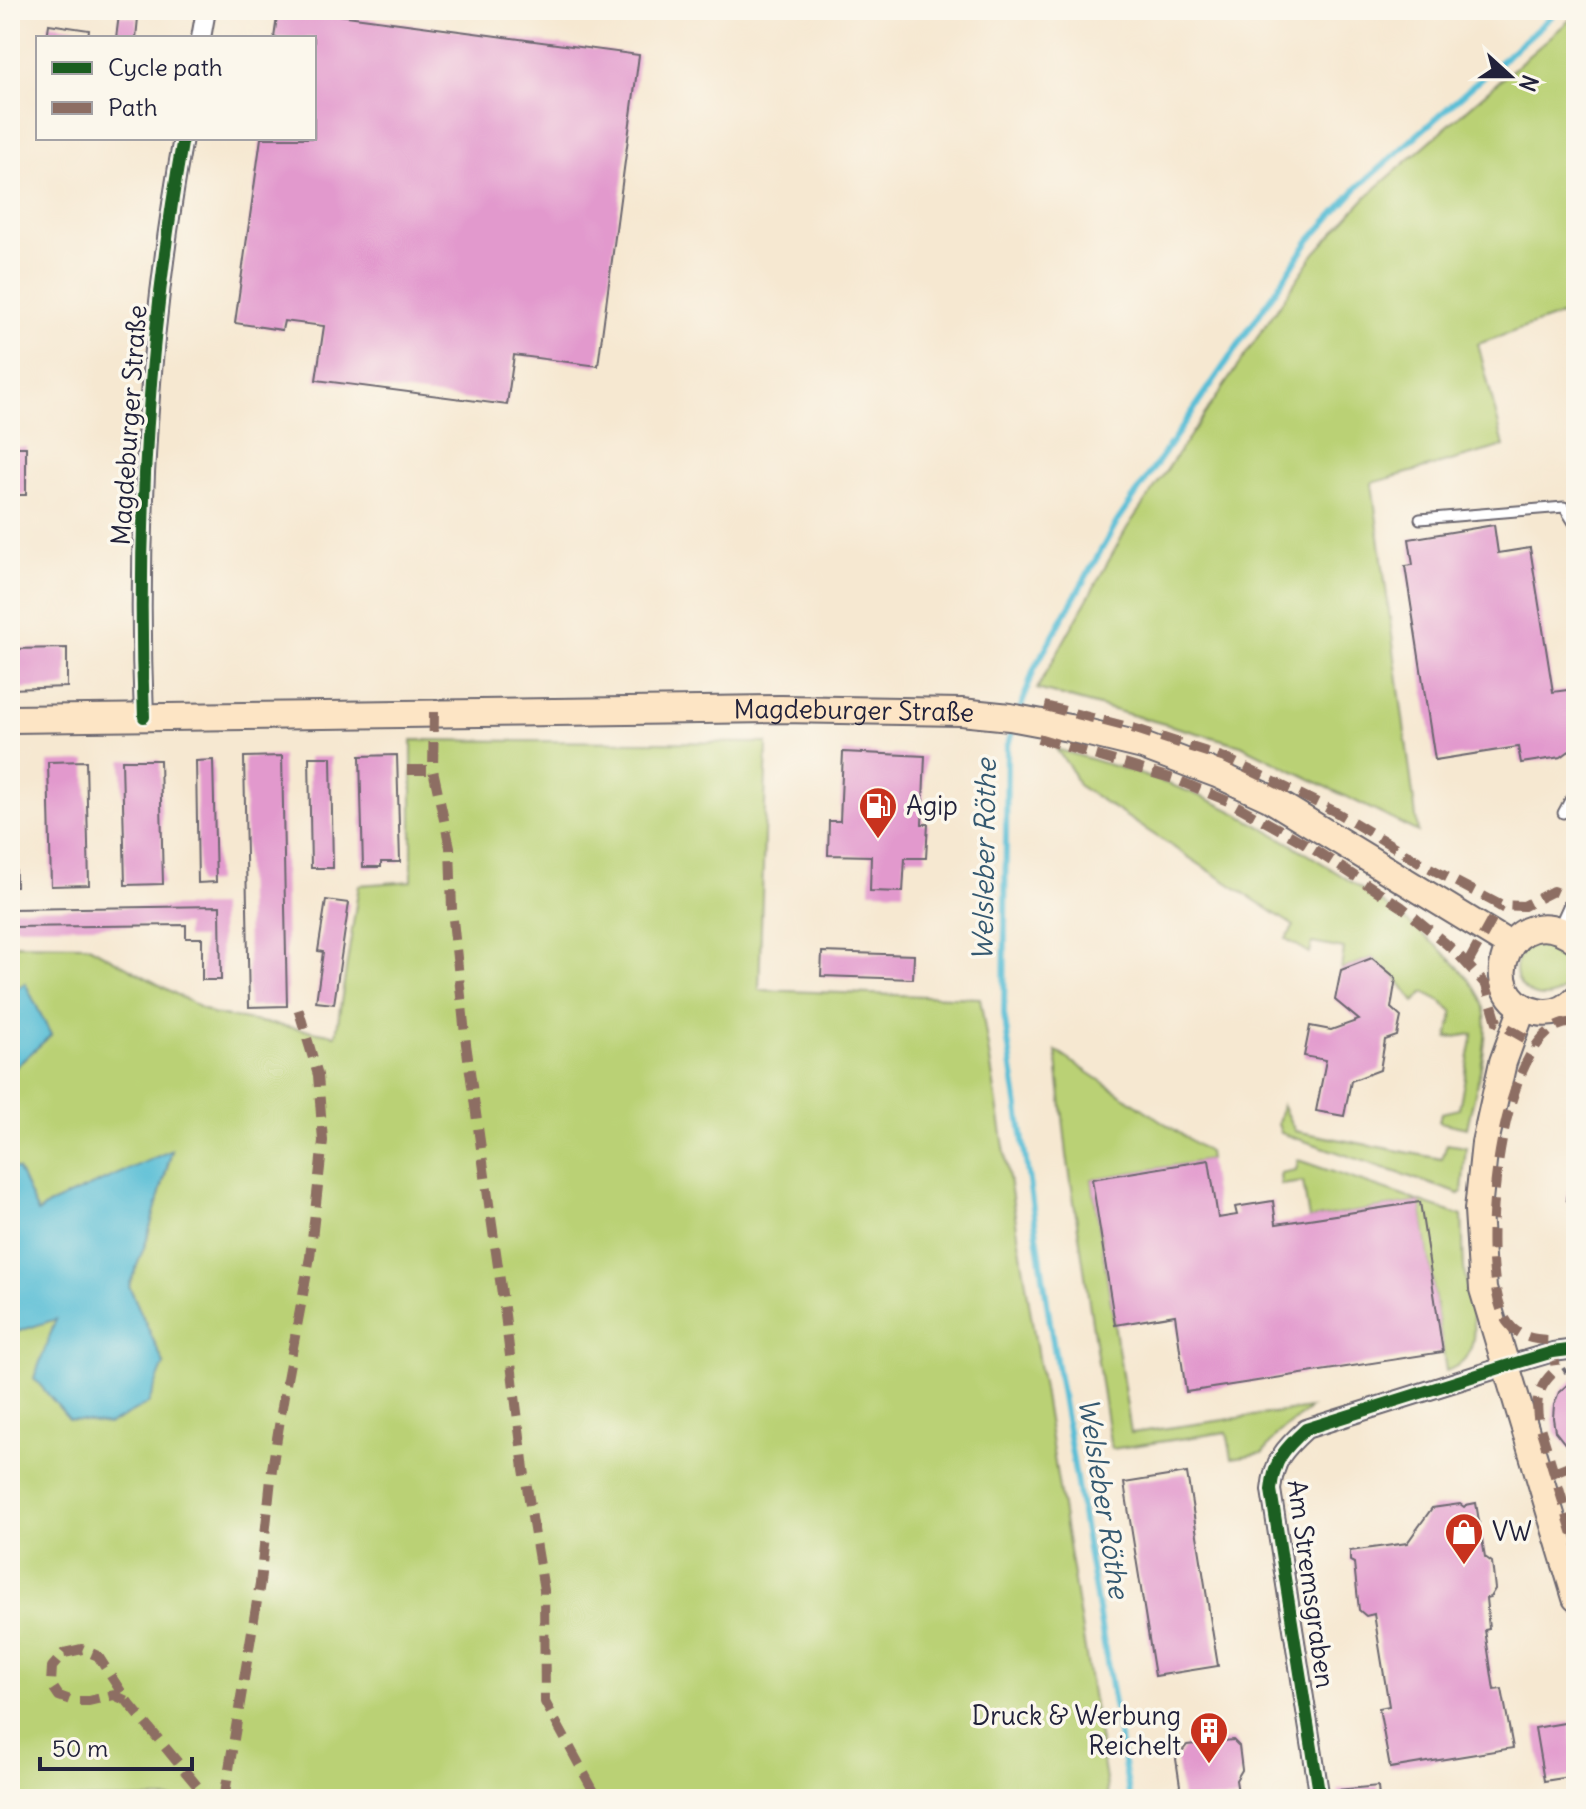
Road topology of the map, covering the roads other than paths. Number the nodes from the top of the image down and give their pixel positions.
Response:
1 (206, 10) edge
2 (201, 36) edge
3 (183, 140) edge
4 (1420, 519) dead end
5 (1576, 526) edge
6 (144, 717) junction
7 (10, 719) edge
8 (1576, 789) edge
9 (1563, 813) dead end
10 (1576, 907) edge
11 (1570, 936) edge
12 (1510, 945) junction
13 (1576, 999) edge
14 (1523, 1007) junction
15 (1576, 1349) edge
16 (1506, 1366) junction
17 (1576, 1598) edge
18 (1320, 1799) edge

1 - 2 street
3 - 6 street, Magdeburger Straße
4 - 5 lane
6 - 7 main road, Magdeburger Straße
6 - 12 main road, Magdeburger Straße
8 - 9 lane
10 - 11 street
11 - 12 main road
12 - 14 main road
13 - 14 main road
14 - 16 main road
15 - 16 street, Am Stremsgraben
16 - 17 main road
16 - 18 street, Am Stremsgraben

